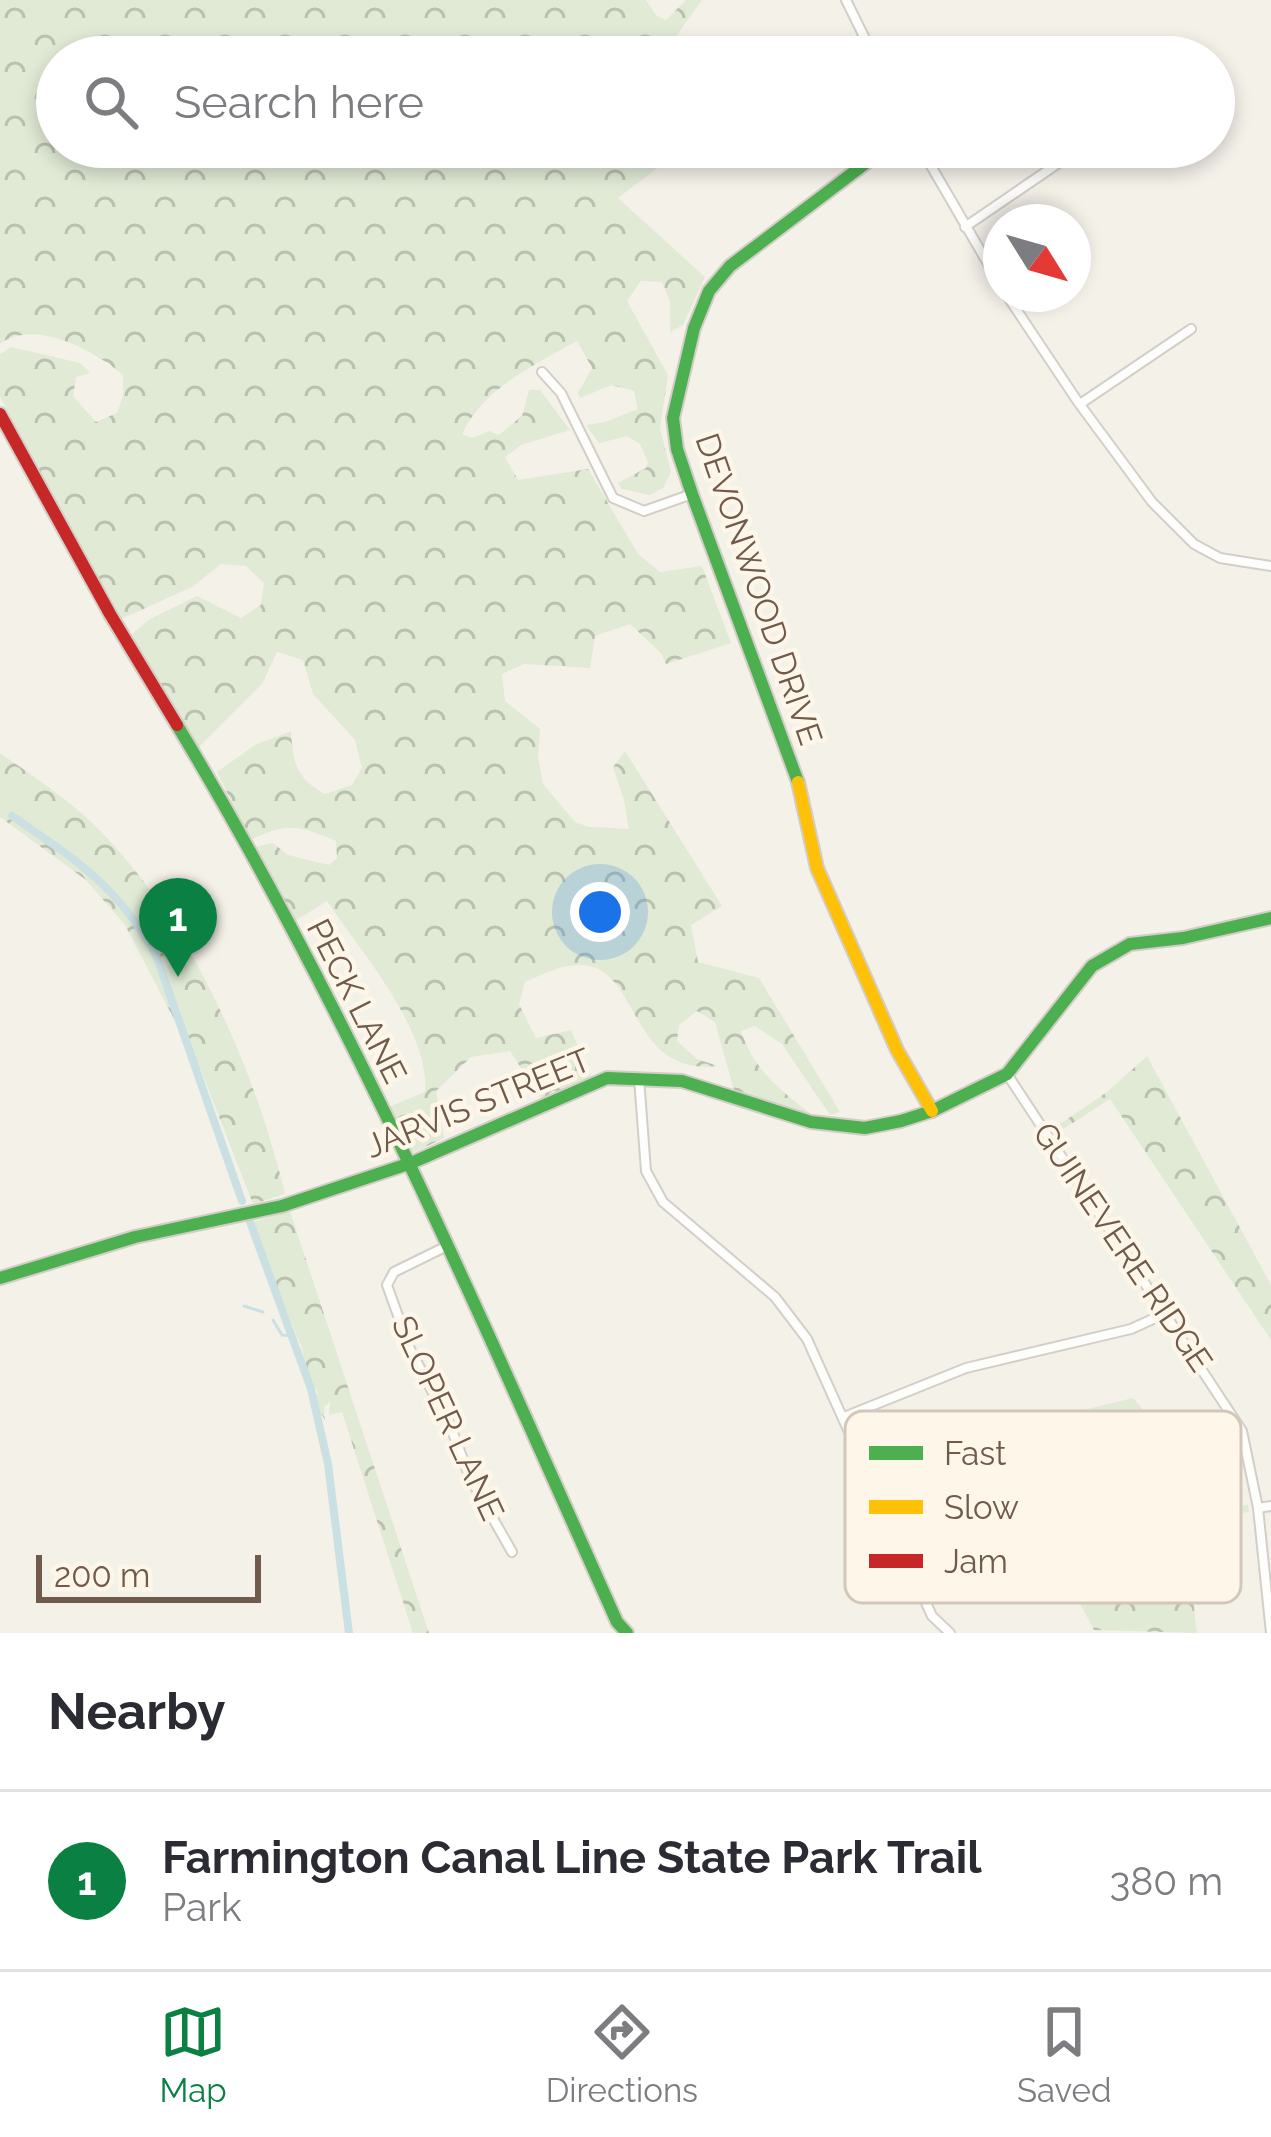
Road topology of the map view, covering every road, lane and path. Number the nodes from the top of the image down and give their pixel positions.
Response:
1 (846, 0) edge
2 (864, 36) edge
3 (859, 168) edge
4 (932, 168) edge
5 (1051, 168) edge
6 (965, 227) junction
7 (983, 256) edge
8 (1018, 312) edge
9 (1191, 329) dead end
10 (542, 372) dead end
11 (1079, 404) junction
12 (0, 414) edge
13 (692, 494) junction
14 (1271, 566) edge
15 (1271, 918) edge
16 (1007, 1074) junction
17 (638, 1076) junction
18 (932, 1111) junction
19 (411, 1163) junction
20 (447, 1246) junction
21 (0, 1278) edge
22 (1166, 1313) junction
23 (860, 1411) edge
24 (1229, 1411) edge
25 (843, 1418) joint
26 (845, 1422) edge
27 (1241, 1429) edge
28 (1271, 1506) edge
29 (1258, 1508) junction
30 (512, 1552) dead end
31 (926, 1603) edge
32 (626, 1633) edge
33 (950, 1633) edge
34 (1271, 1633) edge

1 - 2 street
3 - 13 street, DEVONWOOD DRIVE
4 - 6 street
5 - 6 street
6 - 7 street
8 - 11 street
9 - 11 street
10 - 13 street
11 - 14 street
12 - 19 street, PECK LANE
13 - 18 street, DEVONWOOD DRIVE
15 - 16 street, JARVIS STREET
16 - 18 street, JARVIS STREET
16 - 22 street, GUINEVERE RIDGE
17 - 18 street, JARVIS STREET
17 - 19 street, JARVIS STREET
17 - 25 street
19 - 20 street, PECK LANE
19 - 21 street, JARVIS STREET
20 - 30 street, SLOPER LANE
20 - 32 street, PECK LANE
22 - 23 street
22 - 24 street, GUINEVERE RIDGE
25 - 26 street
27 - 29 street, GUINEVERE RIDGE
28 - 29 street
29 - 34 street, GUINEVERE RIDGE
31 - 33 street

